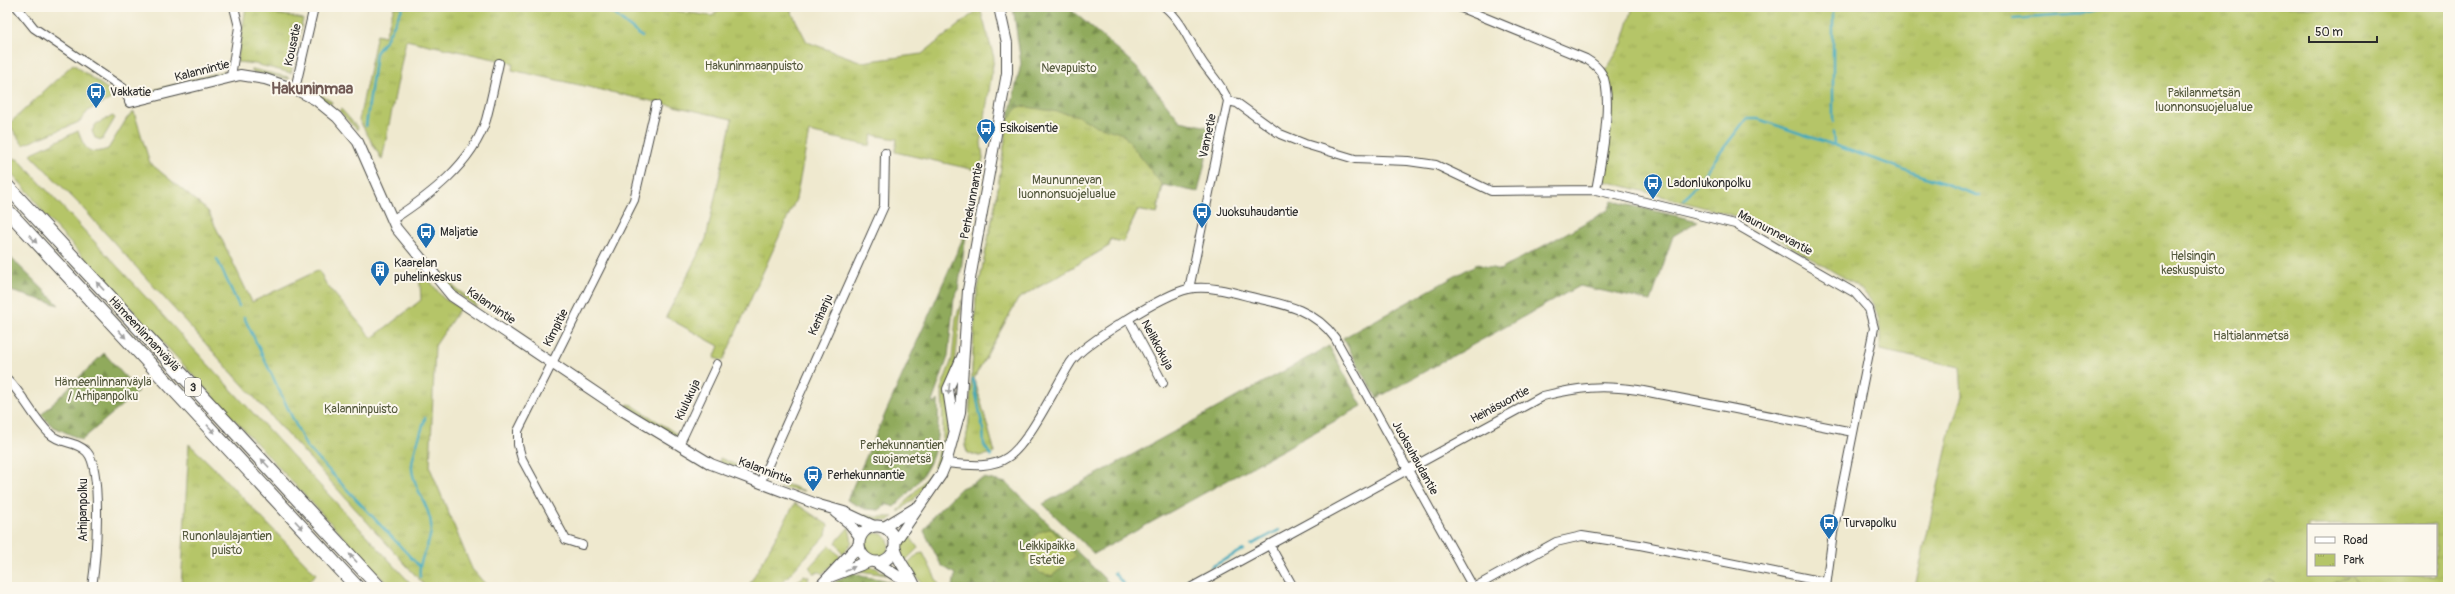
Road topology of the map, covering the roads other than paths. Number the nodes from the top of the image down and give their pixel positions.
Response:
1 (17, 7) edge
2 (234, 7) edge
3 (314, 7) edge
4 (999, 7) edge
5 (1165, 7) edge
6 (1459, 7) edge
7 (499, 63) dead end
8 (231, 76) junction
9 (295, 89) junction
10 (1228, 101) junction
11 (130, 102) joint
12 (656, 105) dead end
13 (885, 152) dead end
14 (7, 186) edge
15 (1596, 190) junction
16 (7, 210) edge
17 (392, 220) junction
18 (1189, 289) junction
19 (1129, 320) junction
20 (552, 362) junction
21 (717, 364) dead end
22 (7, 379) edge
23 (1163, 383) dead end
24 (1853, 432) junction
25 (679, 445) junction
26 (946, 463) junction
27 (1407, 469) junction
28 (760, 483) junction
29 (918, 507) junction
30 (833, 510) junction
31 (879, 527) junction
32 (859, 541) junction
33 (1269, 544) junction
34 (895, 545) junction
35 (582, 546) dead end
36 (873, 562) junction
37 (831, 576) junction
38 (1825, 584) edge
39 (92, 587) edge
40 (357, 587) edge
41 (380, 587) edge
42 (820, 587) edge
43 (914, 587) edge
44 (1192, 587) edge
45 (1293, 587) edge
46 (1474, 587) edge

1 - 11 street
2 - 8 street
3 - 9 street, Kousatie
4 - 26 street, Perhekunnantie
5 - 10 street, Vannetie
6 - 15 street
7 - 17 street
8 - 9 street, Kalannintie
8 - 11 street, Kalannintie
9 - 17 street, Kalannintie
10 - 15 street, Maununnevantie
10 - 18 street, Vannetie
12 - 20 street, Kimpitie
13 - 28 street, Keriharju
41 -> 14 highway, Hämeenlinnanväylä / 3
15 - 24 street, Maununnevantie
16 -> 40 highway, Hämeenlinnanväylä / 3
17 - 20 street, Kalannintie
18 - 19 street, Juoksuhaudantie
18 - 27 street, Juoksuhaudantie
19 - 23 street, Nelikkokuja
19 - 26 street, Juoksuhaudantie
20 - 25 street, Kalannintie
20 - 35 street, Kimpitie
21 - 25 street, Kiulukuja
22 - 39 street, Arhipanpolku
24 - 27 street, Heinäsuontie
24 - 38 street, Maununnevantie
25 - 28 street, Kalannintie
26 - 29 street, Perhekunnantie
27 - 33 street, Heinäsuontie
27 - 46 street, Juoksuhaudantie
28 - 30 street, Kalannintie
29 - 31 street, Perhekunnantie
29 - 34 street, Perhekunnantie
30 - 31 street, Kalannintie
30 - 32 street, Kalannintie
31 - 32 main road
31 - 34 main road
32 - 36 main road
32 - 37 main road
33 - 44 street, Heinäsuontie
33 - 45 street
34 - 36 main road
34 - 43 main road
37 -> 36 main road
36 - 43 main road
37 - 42 main road
38 - 46 street

